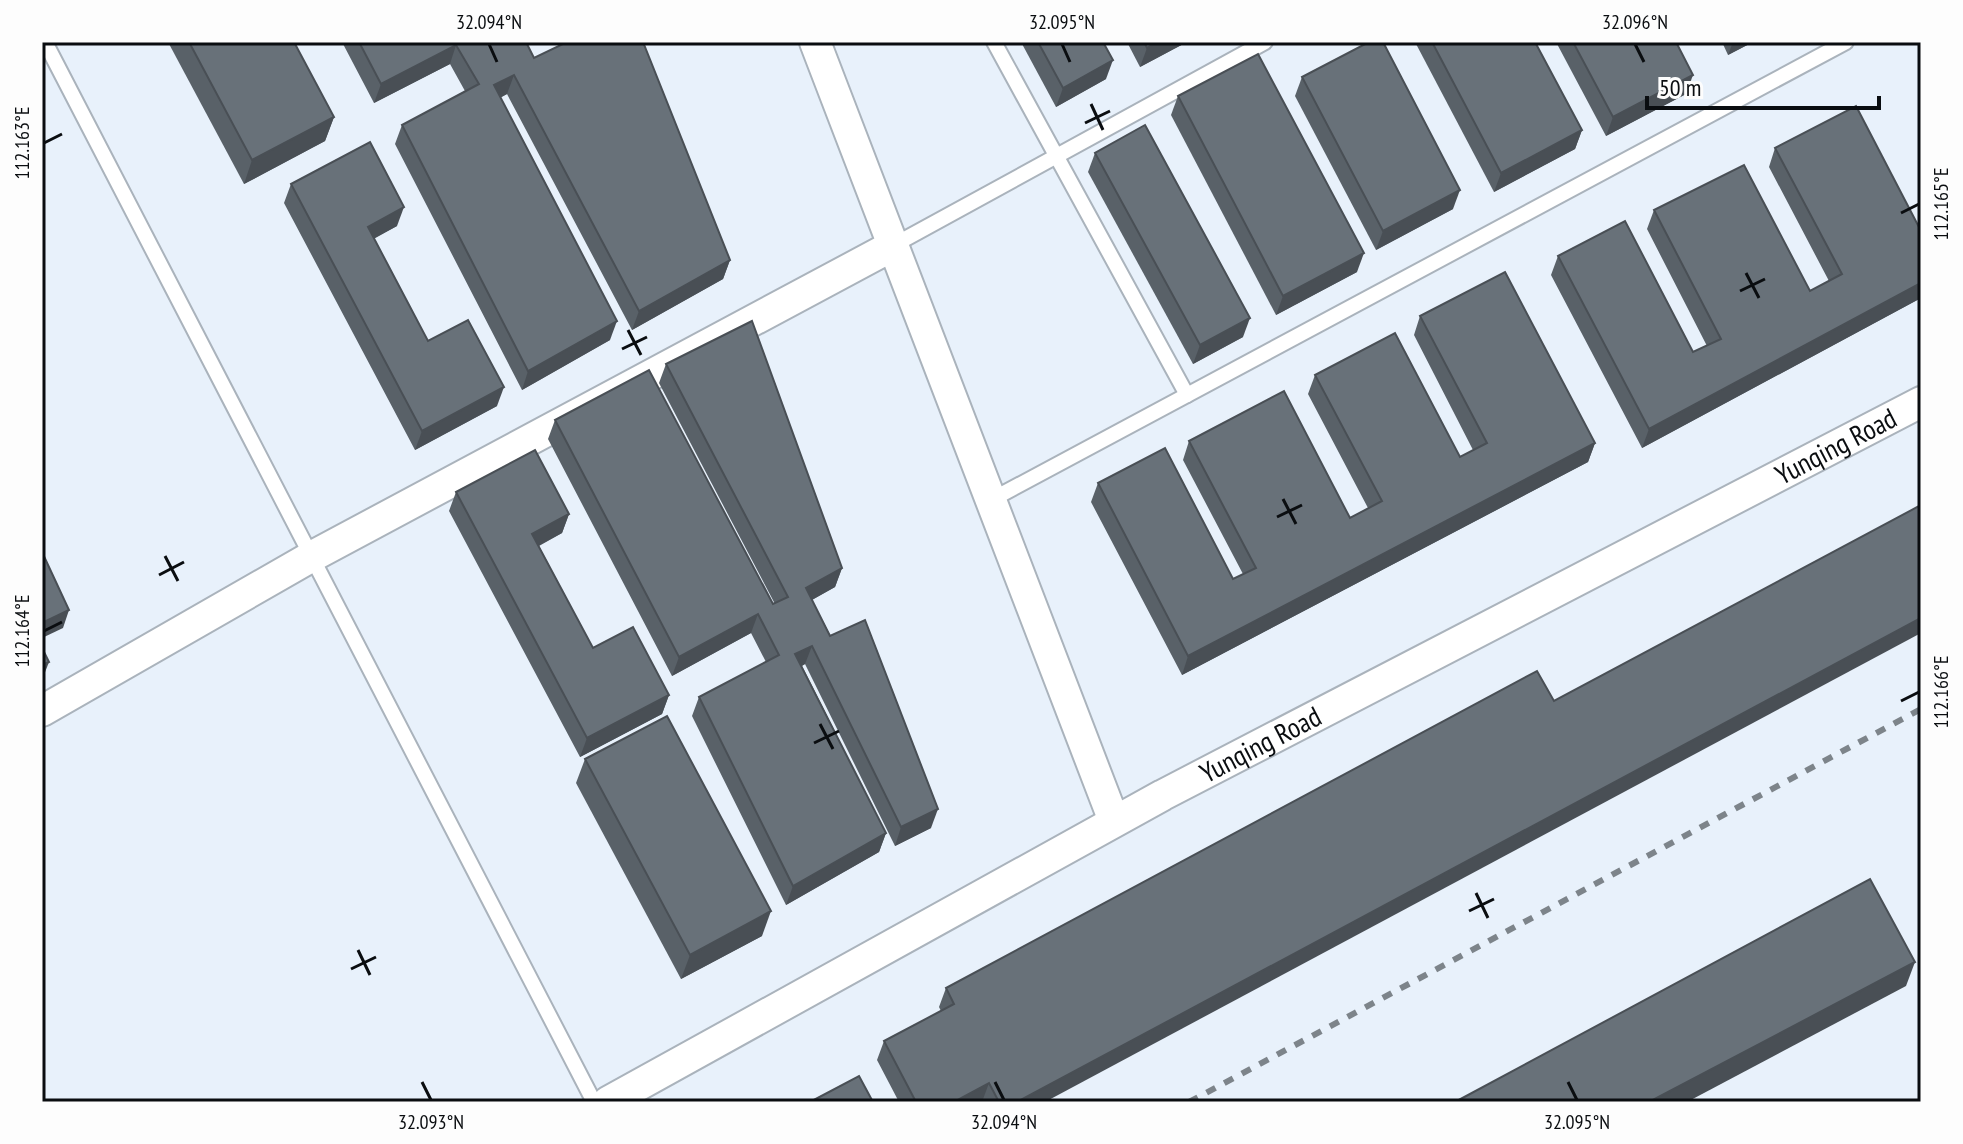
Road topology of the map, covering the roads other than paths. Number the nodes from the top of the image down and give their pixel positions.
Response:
1 (45, 42) edge
2 (815, 42) edge
3 (994, 42) edge
4 (1265, 42) edge
5 (1846, 42) edge
6 (1056, 156) junction
7 (894, 245) junction
8 (1187, 395) junction
9 (1921, 402) edge
10 (991, 500) junction
11 (309, 558) junction
12 (42, 711) edge
13 (1114, 821) junction
14 (594, 1102) edge
15 (608, 1102) edge

1 - 11 lane
2 - 7 street
3 - 6 lane
4 - 6 lane
5 - 8 lane
6 - 7 lane
6 - 8 lane
7 - 10 street
7 - 11 street
8 - 10 lane
9 - 13 street, Yunqing Road
10 - 13 street
11 - 12 street
11 - 14 lane
13 - 15 street, Yunqing Road

